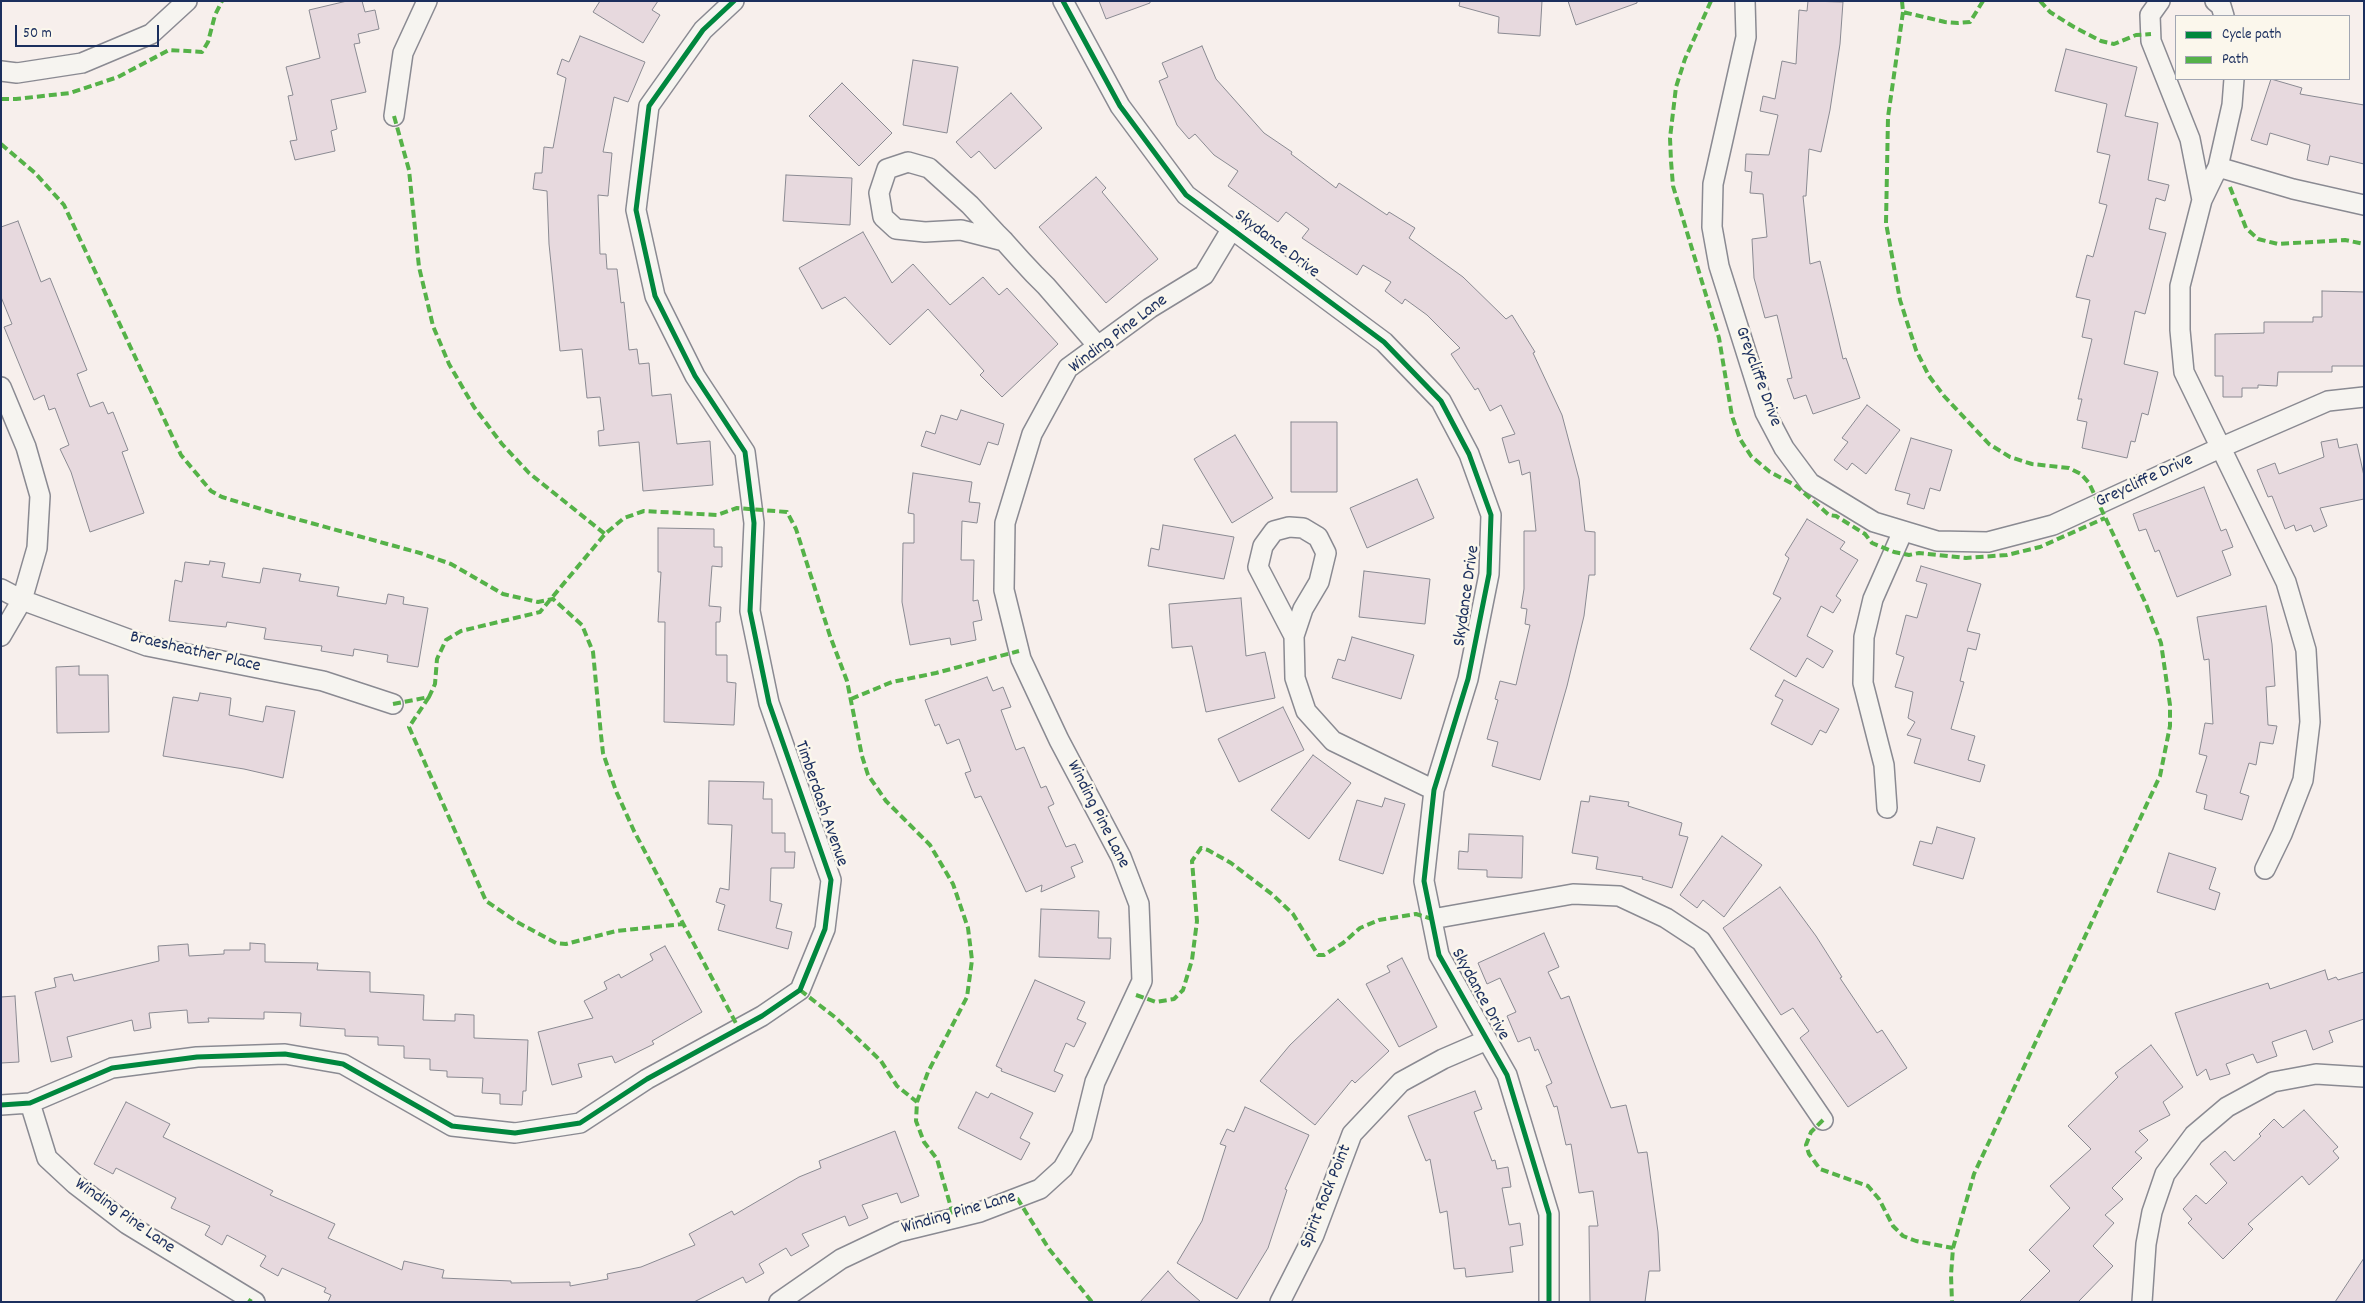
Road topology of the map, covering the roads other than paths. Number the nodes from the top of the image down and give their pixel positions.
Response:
1 (187, 1) edge
2 (427, 1) edge
3 (734, 1) edge
4 (1063, 1) edge
5 (1745, 1) edge
6 (2160, 1) edge
7 (2215, 1) edge
8 (2224, 15) edge
9 (1, 71) edge
10 (2234, 80) edge
11 (394, 116) dead end
12 (2218, 167) junction
13 (2202, 200) junction
14 (2364, 205) edge
15 (1231, 230) junction
16 (1004, 241) junction
17 (1098, 346) junction
18 (1, 387) edge
19 (2364, 397) edge
20 (2222, 447) junction
21 (1903, 531) junction
22 (1, 589) edge
23 (22, 600) junction
24 (1, 636) edge
25 (1294, 636) junction
26 (392, 704) dead end
27 (1434, 790) junction
28 (1887, 808) dead end
29 (2265, 868) dead end
30 (1432, 919) junction
31 (1487, 1040) junction
32 (2364, 1077) edge
33 (30, 1103) junction
34 (1, 1106) edge
35 (1823, 1120) dead end
36 (255, 1302) edge
37 (779, 1302) edge
38 (1280, 1302) edge
39 (1550, 1302) edge
40 (2142, 1302) edge

1 - 9 street
2 - 11 street
3 - 33 street, Timberdash Avenue
4 - 15 street, Skydance Drive
5 - 21 street, Greycliffe Drive
6 - 13 street
7 - 8 street
10 - 12 street
12 - 13 street
12 - 14 street
13 - 20 street
15 - 17 street, Winding Pine Lane
15 - 27 street, Skydance Drive
16 - 16 street
16 - 17 street
17 - 37 street, Winding Pine Lane
18 - 23 street
19 - 20 street, Greycliffe Drive
20 - 21 street, Greycliffe Drive
20 - 29 street
21 - 28 street
22 - 23 street, Braesheather Place
23 - 24 street
23 - 26 street, Braesheather Place
25 - 25 street
25 - 27 street
27 - 30 street, Skydance Drive
30 - 31 street, Skydance Drive
30 - 35 street
31 - 38 street, Spirit Rock Point
31 - 39 street, Skydance Drive
32 - 40 street
33 - 34 street, Timberdash Avenue
33 - 36 street, Winding Pine Lane

